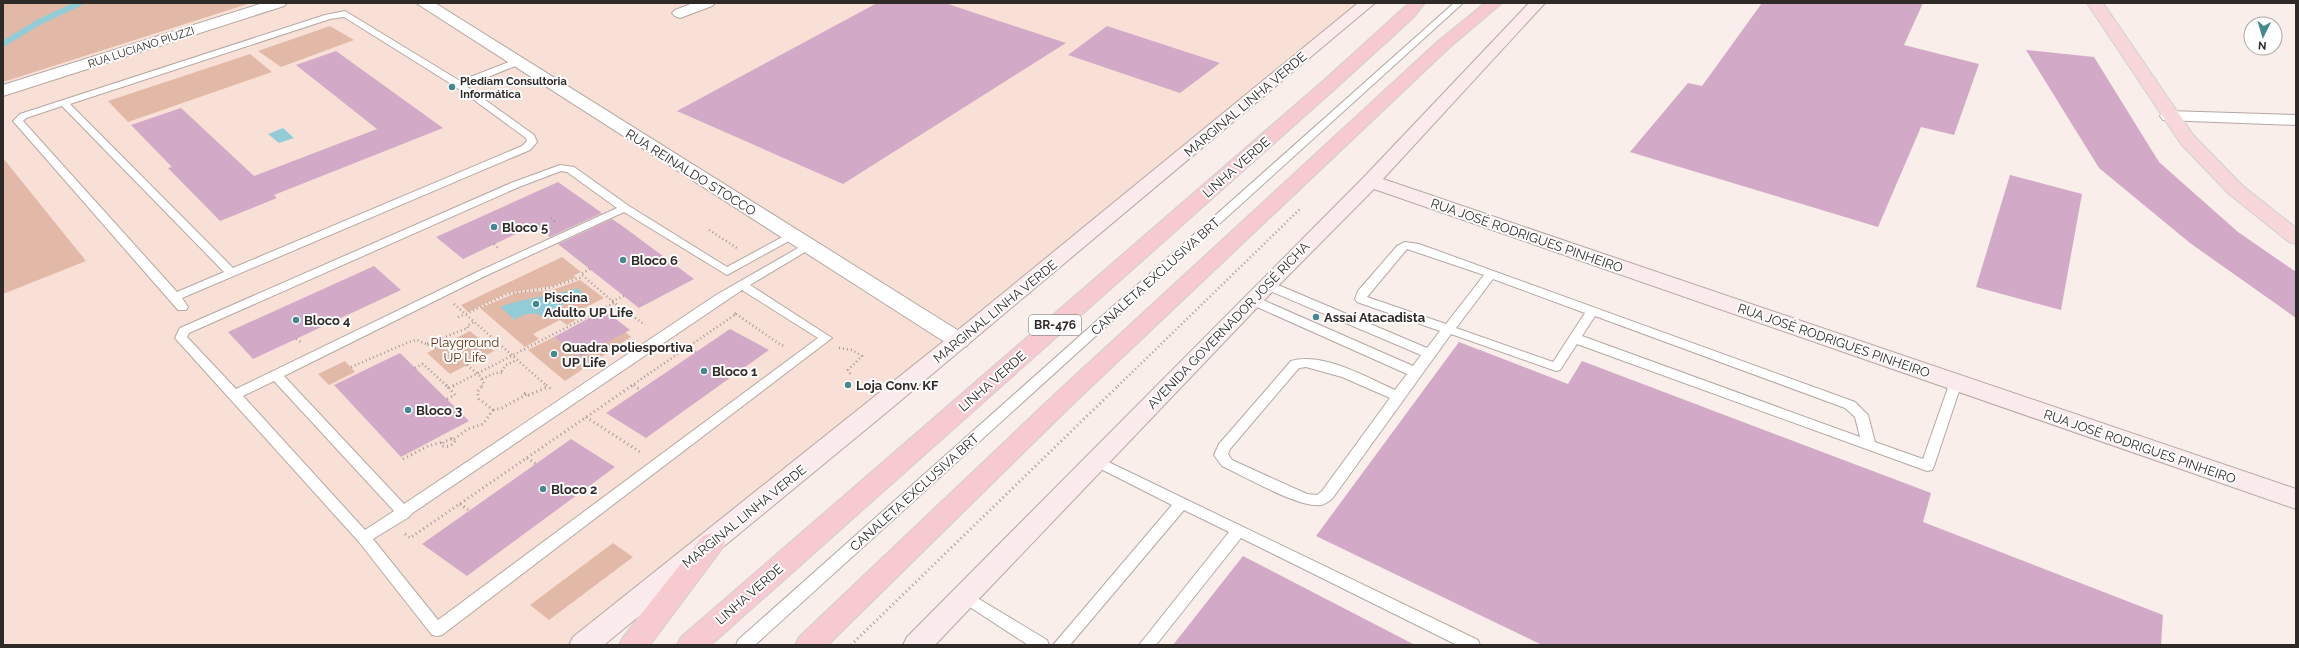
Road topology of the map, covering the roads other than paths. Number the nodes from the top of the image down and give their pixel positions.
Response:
1 (279, 3) edge
2 (424, 3) edge
3 (707, 3) edge
4 (1367, 3) edge
5 (1417, 3) edge
6 (1459, 3) edge
7 (1494, 3) edge
8 (1537, 3) edge
9 (2095, 3) edge
10 (680, 13) dead end
11 (517, 62) junction
12 (459, 85) junction
13 (3, 91) edge
14 (64, 103) junction
15 (2169, 116) junction
16 (2296, 120) edge
17 (1371, 181) junction
18 (625, 208) junction
19 (792, 236) junction
20 (2296, 238) edge
21 (809, 246) junction
22 (231, 273) junction
23 (1490, 274) junction
24 (742, 285) junction
25 (1260, 292) junction
26 (175, 297) junction
27 (182, 307) dead end
28 (1593, 310) junction
29 (1448, 330) junction
30 (1574, 338) junction
31 (959, 341) junction
32 (1429, 354) junction
33 (1415, 372) junction
34 (277, 376) junction
35 (1956, 382) junction
36 (234, 395) junction
37 (1398, 396) junction
38 (1869, 445) junction
39 (1096, 461) junction
40 (2296, 499) edge
41 (1182, 503) junction
42 (404, 513) junction
43 (1238, 531) junction
44 (364, 538) junction
45 (712, 543) junction
46 (964, 596) junction
47 (583, 645) edge
48 (633, 645) edge
49 (691, 645) edge
50 (744, 645) edge
51 (808, 645) edge
52 (917, 645) edge
53 (1041, 645) edge
54 (1061, 645) edge
55 (1147, 645) edge
56 (1472, 645) edge

1 - 13 street, RUA LUCIANO PIUZZI
2 - 11 street, RUA REINALDO STOCCO
3 - 10 street
4 - 31 main road, MARGINAL LINHA VERDE
5 - 49 highway, LINHA VERDE / BR-476
6 - 50 lane, CANALETA EXCLUSIVA BRT
7 - 51 highway
8 - 17 main road, AVENIDA GOVERNADOR JOSÉ RICHA
9 - 15 main road
11 - 12 lane
11 - 19 street, RUA REINALDO STOCCO
12 - 14 lane
12 - 22 lane
14 - 22 lane
14 - 26 lane
15 - 16 street
15 - 20 main road
17 - 25 main road, AVENIDA GOVERNADOR JOSÉ RICHA
17 - 35 main road, RUA JOSÉ RODRIGUES PINHEIRO
18 - 19 lane
18 - 34 lane
18 - 36 lane
19 - 21 street, RUA REINALDO STOCCO
21 - 24 lane
21 - 31 street, RUA REINALDO STOCCO
22 - 26 lane
23 - 28 lane
23 - 29 lane
23 - 29 lane
24 - 42 lane
24 - 44 lane
25 - 32 lane
25 - 33 lane
25 - 39 main road, AVENIDA GOVERNADOR JOSÉ RICHA
26 - 27 lane
28 - 30 lane
28 - 38 lane
29 - 30 lane
29 - 32 lane
30 - 38 lane
31 - 45 main road, MARGINAL LINHA VERDE
32 - 33 lane
33 - 37 lane
34 - 36 lane
34 - 42 lane
35 - 38 lane
35 - 40 main road, RUA JOSÉ RODRIGUES PINHEIRO
36 - 44 lane
37 - 37 lane
39 - 41 lane
39 - 46 main road, AVENIDA GOVERNADOR JOSÉ RICHA
41 - 43 lane
41 - 54 lane
42 - 44 lane
43 - 55 lane
43 - 56 lane
45 - 47 main road, MARGINAL LINHA VERDE
45 - 48 highway
46 - 52 main road, AVENIDA GOVERNADOR JOSÉ RICHA
46 - 53 lane

